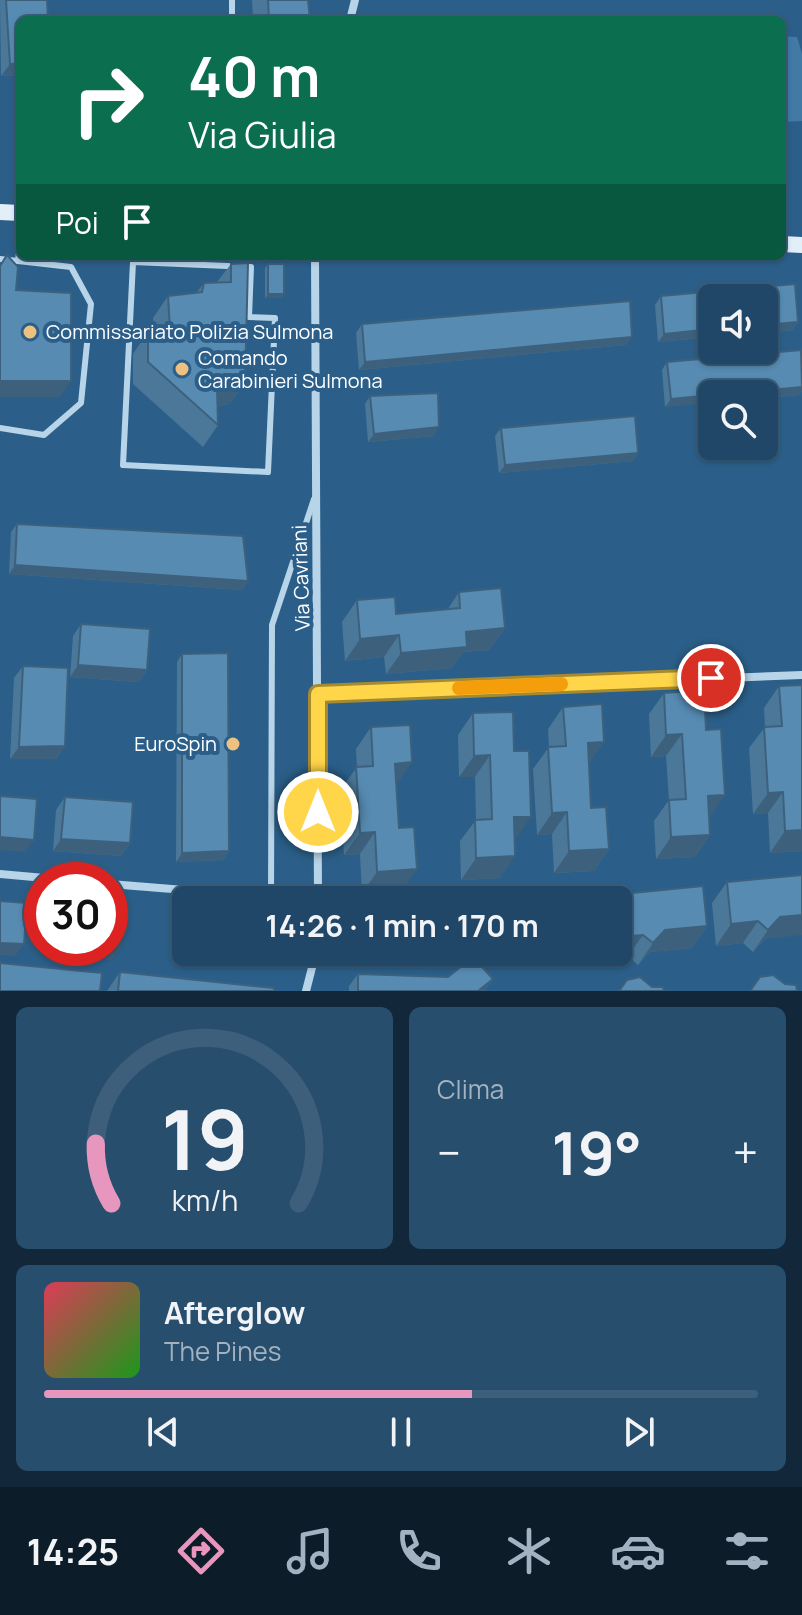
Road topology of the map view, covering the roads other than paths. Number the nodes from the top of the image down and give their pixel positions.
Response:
1 (0, 259) edge
2 (226, 260) edge
3 (315, 260) edge
4 (18, 261) joint
5 (225, 266) junction
6 (0, 428) edge
7 (314, 499) junction
8 (802, 675) edge
9 (318, 694) junction
10 (0, 874) edge
11 (24, 876) edge
12 (128, 885) edge
13 (271, 886) edge
14 (318, 886) edge
15 (172, 889) edge
16 (312, 966) edge
17 (306, 991) edge

1 - 4 lane
2 - 5 lane
3 - 7 street, Via Cavriani
4 - 6 lane
5 - 5 lane
7 - 9 street, Via Cavriani
7 - 13 lane
8 - 9 street
9 - 14 street, Via Cavriani
10 - 11 street
12 - 15 street
16 - 17 street

